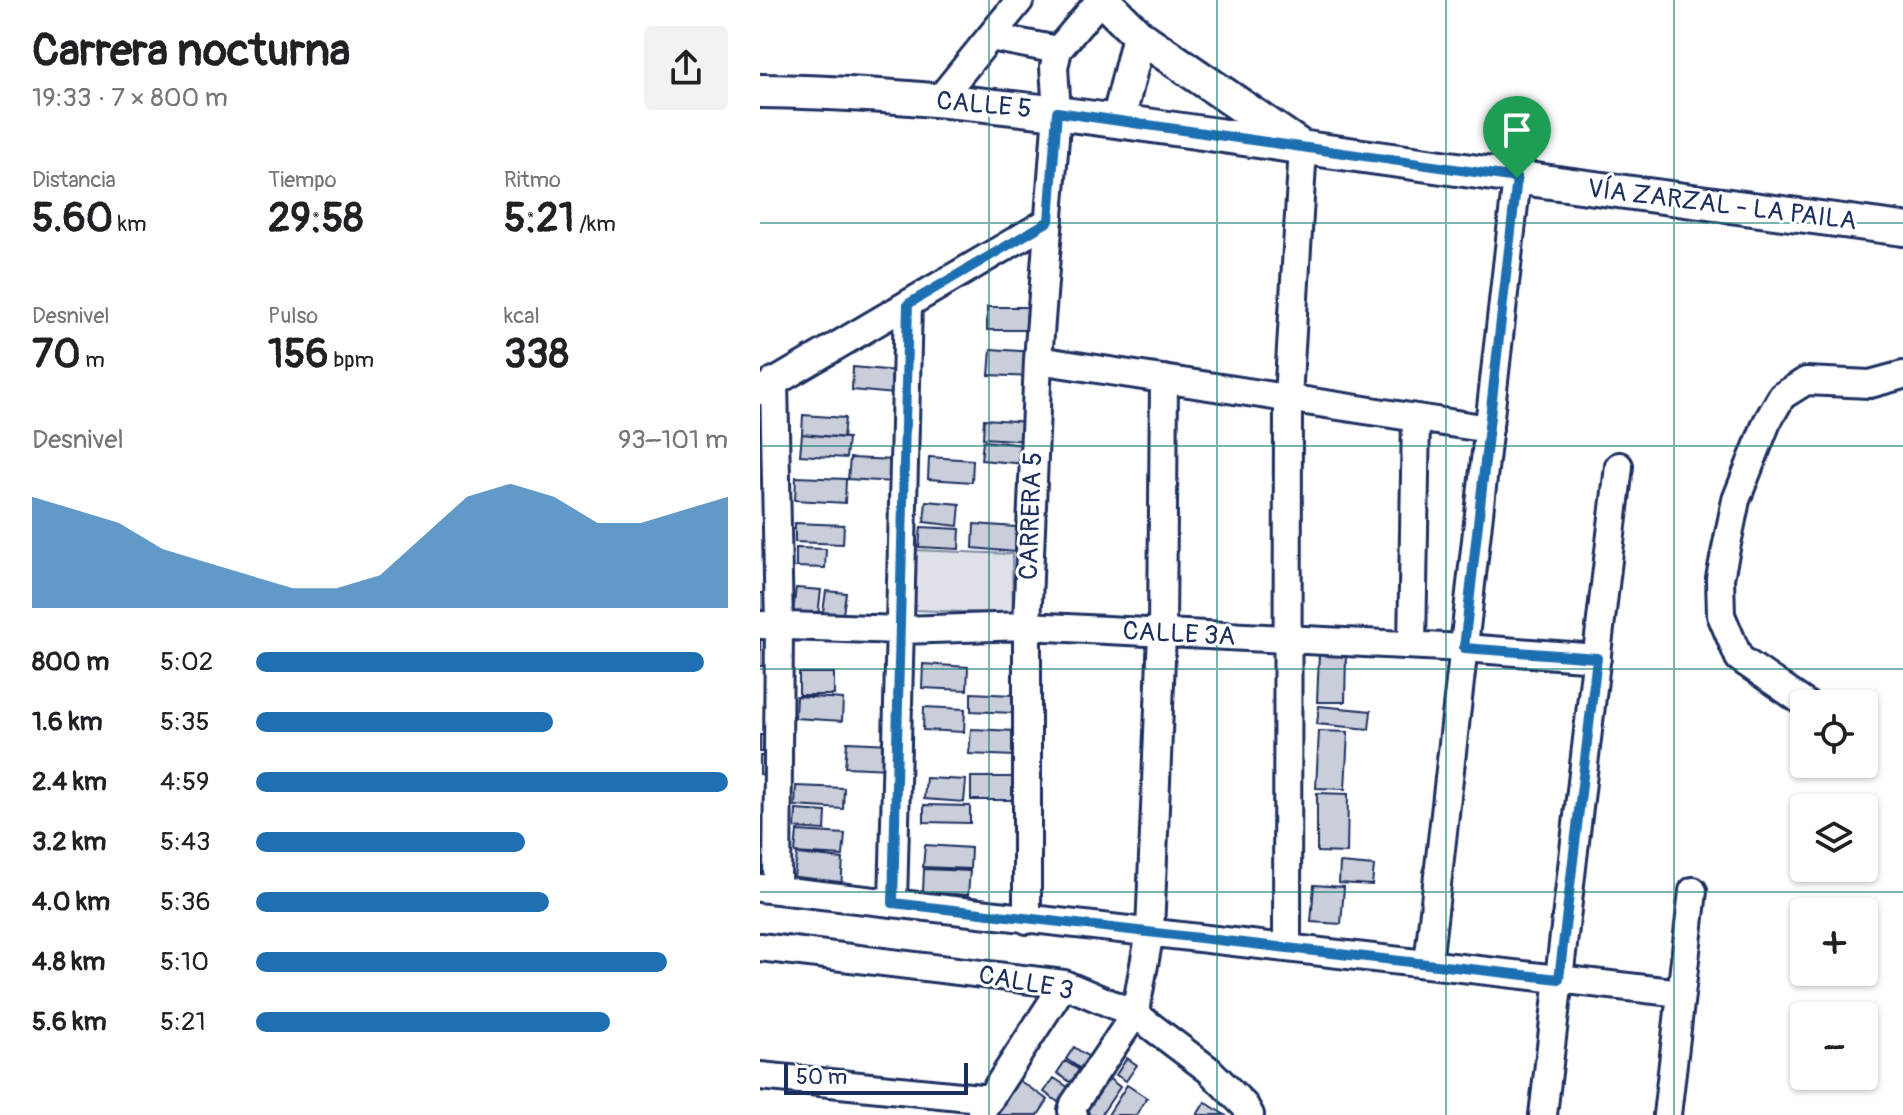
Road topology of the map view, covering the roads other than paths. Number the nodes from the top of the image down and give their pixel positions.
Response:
1 (1020, 0) edge
2 (1102, 0) edge
3 (1139, 36) junction
4 (990, 37) junction
5 (1058, 50) junction
6 (760, 91) edge
7 (938, 101) junction
8 (1057, 112) junction
9 (1118, 121) junction
10 (1303, 148) junction
11 (1517, 178) junction
12 (1049, 221) junction
13 (1903, 229) edge
14 (908, 304) junction
15 (1038, 360) junction
16 (1903, 375) edge
17 (1164, 379) junction
18 (767, 386) edge
19 (1288, 398) junction
20 (1416, 418) junction
21 (1489, 429) junction
22 (1619, 466) dead end
23 (770, 626) edge
24 (1027, 626) junction
25 (900, 630) junction
26 (1162, 633) junction
27 (1287, 639) junction
28 (1412, 645) junction
29 (1464, 648) junction
30 (1597, 658) junction
31 (1790, 693) edge
32 (768, 889) edge
33 (1693, 891) dead end
34 (893, 903) junction
35 (1027, 920) junction
36 (1150, 932) junction
37 (760, 947) edge
38 (1287, 948) junction
39 (1428, 964) junction
40 (1559, 979) junction
41 (1064, 984) junction
42 (1681, 993) junction
43 (1135, 1014) junction
44 (760, 1076) edge
45 (984, 1107) edge
46 (1074, 1115) edge
47 (1250, 1115) edge
48 (1543, 1115) edge
49 (1667, 1115) edge

1 - 4 street
2 - 3 main road
2 - 5 street
3 - 9 main road
3 - 10 main road
4 - 5 street
4 - 7 street
5 - 8 street, CARRERA 5
6 - 7 main road, CALLE 5
7 - 8 main road, CALLE 5
8 - 9 main road, CALLE 5
8 - 12 street, CARRERA 5
9 - 10 main road, CALLE 5
10 - 11 main road, VÍA ZARZAL - LA PAILA
10 - 19 street
11 - 13 main road, VÍA ZARZAL - LA PAILA
11 - 21 street
12 - 14 street
12 - 15 street, CARRERA 5
14 - 18 street
14 - 25 street
15 - 17 street
15 - 24 street, CARRERA 5
16 - 31 street
17 - 19 street
17 - 26 street
18 - 23 street
19 - 20 street
19 - 27 street
20 - 21 street
20 - 28 street
21 - 29 street
22 - 30 street
23 - 25 street, CALLE 3A
23 - 32 street
24 - 25 street, CALLE 3A
24 - 26 street, CALLE 3A
24 - 35 street, CARRERA 5
25 - 34 street
26 - 27 street, CALLE 3A
26 - 36 street
27 - 28 street, CALLE 3A
27 - 38 street
28 - 29 street, CALLE 3A
29 - 30 street, CALLE 3A
29 - 39 street
30 - 40 street
32 - 34 street
33 - 42 street
34 - 35 street
35 - 36 street
36 - 38 street
36 - 43 street
37 - 41 street, CALLE 3
38 - 39 street
39 - 40 street
40 - 42 street
40 - 48 street
41 - 43 street, CALLE 3
41 - 45 street
42 - 49 street
43 - 46 street
43 - 47 street, CALLE 3
44 - 45 street

